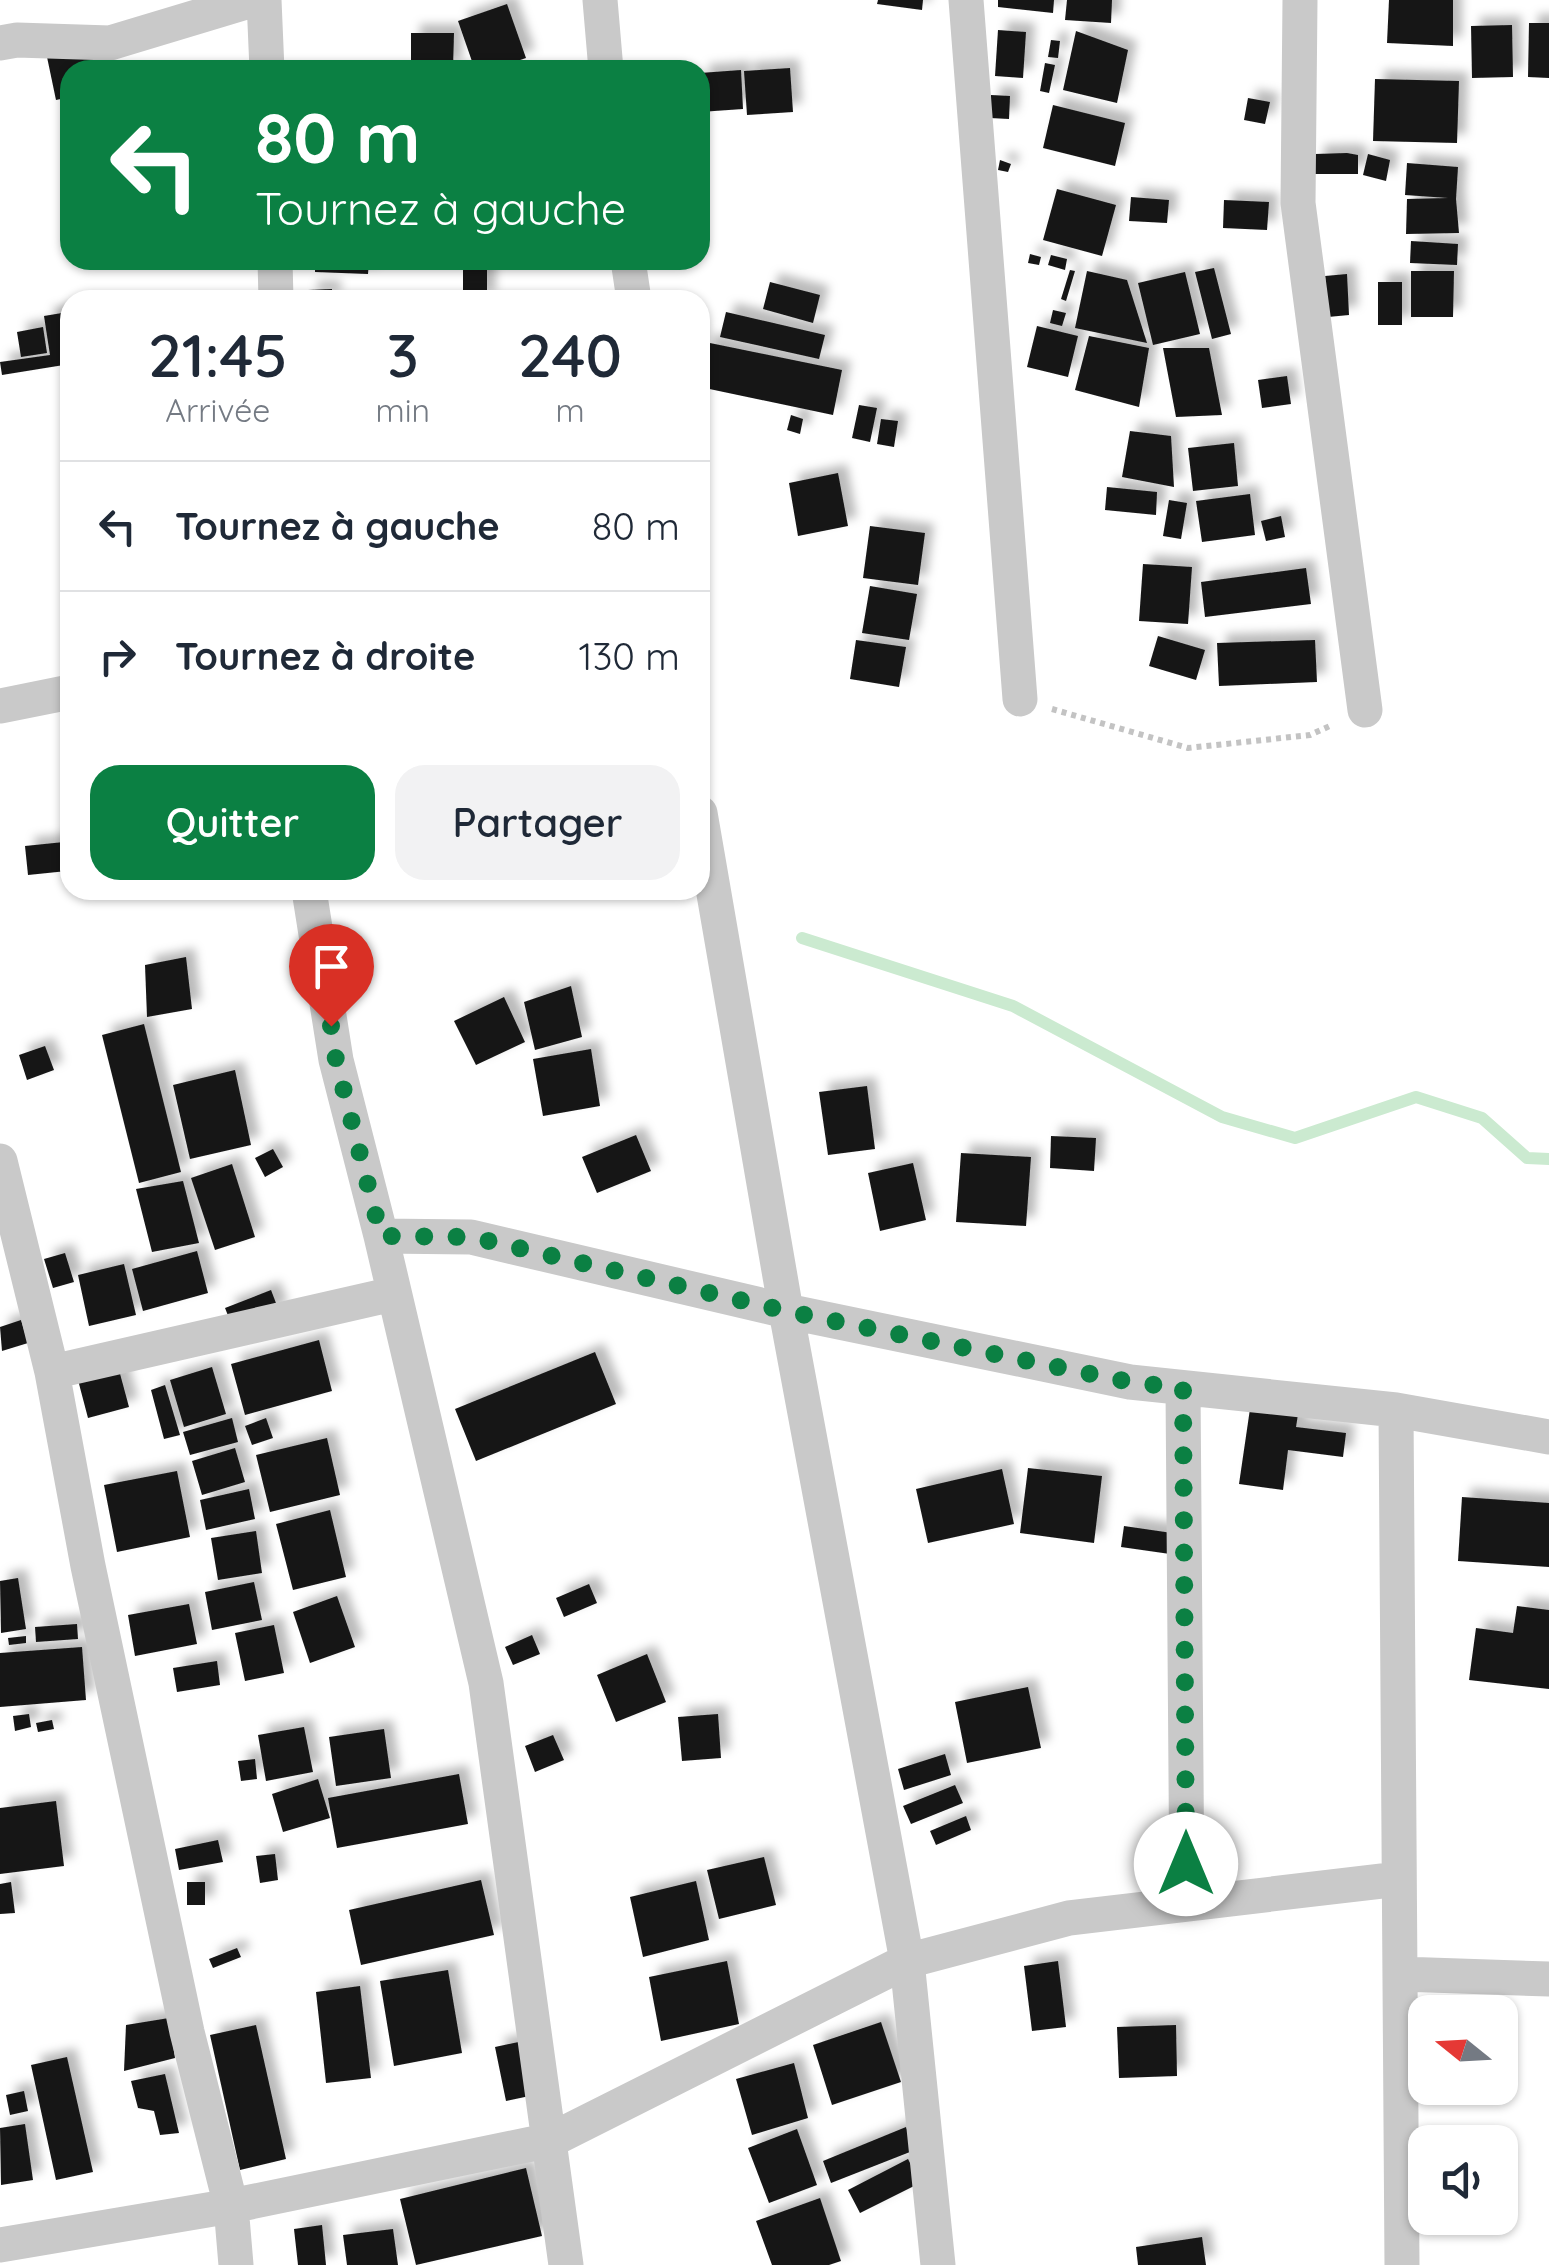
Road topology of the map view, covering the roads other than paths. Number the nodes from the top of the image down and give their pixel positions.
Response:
1 (253, 0) edge
2 (264, 0) edge
3 (600, 0) edge
4 (966, 0) edge
5 (1300, 0) edge
6 (0, 43) edge
7 (267, 60) edge
8 (605, 60) edge
9 (60, 694) edge
10 (1020, 699) road end
11 (0, 706) edge
12 (1365, 710) road end
13 (710, 872) edge
14 (310, 900) edge
15 (0, 1162) edge
16 (381, 1236) junction
17 (393, 1294) junction
18 (786, 1311) junction
19 (52, 1372) junction
20 (1183, 1388) junction
21 (1396, 1410) junction
22 (1549, 1436) edge
23 (1399, 1879) junction
24 (1187, 1904) junction
25 (907, 1961) junction
26 (1400, 1974) junction
27 (1549, 1979) edge
28 (552, 2140) junction
29 (231, 2206) junction
30 (0, 2245) edge
31 (236, 2265) edge
32 (566, 2265) edge
33 (938, 2265) edge
34 (1402, 2265) edge

1 - 6 street
2 - 7 street
3 - 8 street
4 - 10 street
5 - 12 street
9 - 11 street
13 - 18 street
14 - 16 street
15 - 19 street
16 - 17 street
16 - 18 street
17 - 19 street
17 - 28 street
18 - 20 street
18 - 25 street
19 - 29 street
20 - 21 street
20 - 24 street
21 - 22 street
21 - 23 street
23 - 24 street
23 - 26 street
24 - 25 street
25 - 28 street
25 - 33 street
26 - 27 street
26 - 34 street
28 - 29 street
28 - 32 street
29 - 30 street
29 - 31 street

